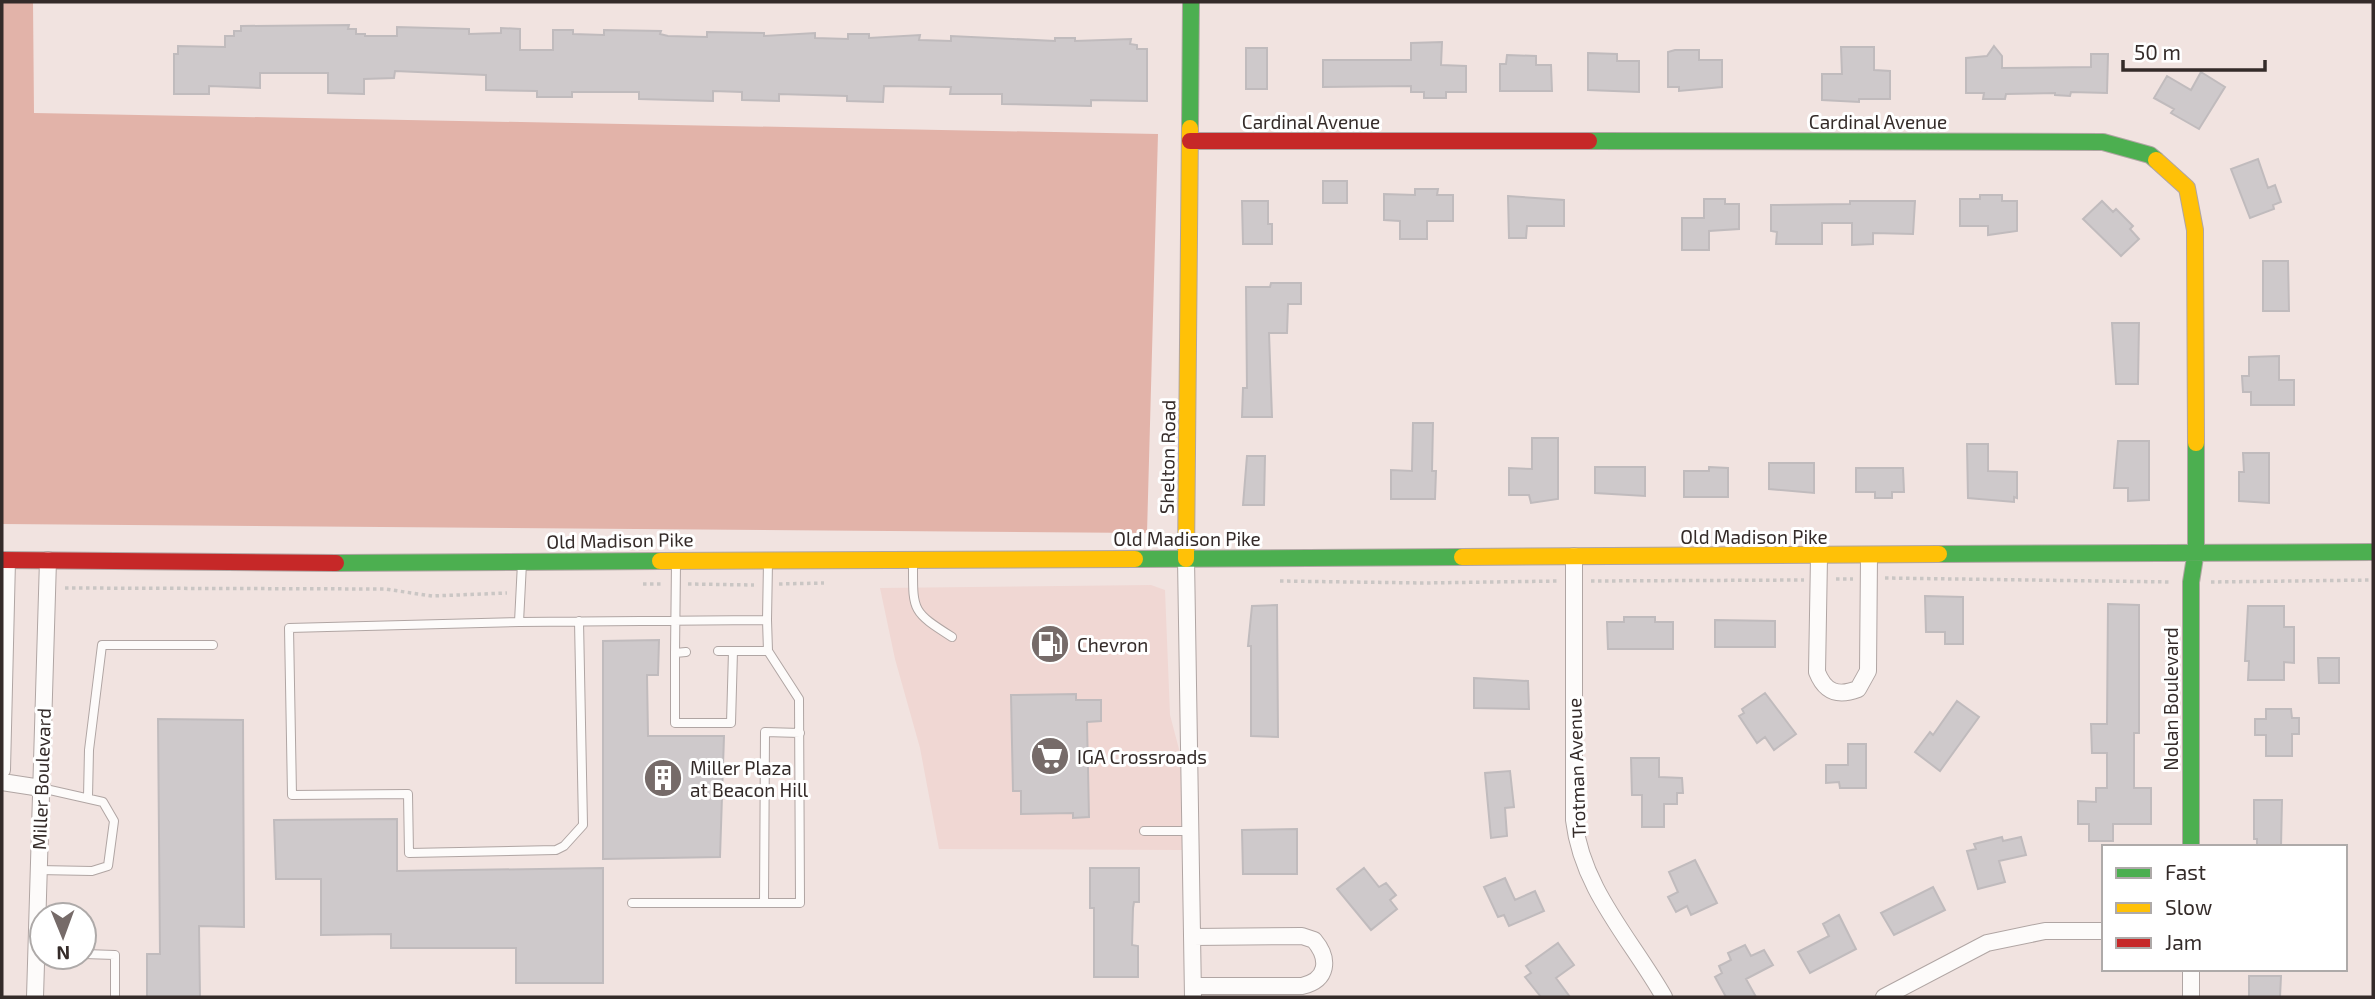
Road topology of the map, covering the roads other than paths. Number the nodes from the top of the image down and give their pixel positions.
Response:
1 (1191, 2) edge
2 (1190, 141) junction
3 (2196, 551) junction
4 (2373, 552) edge
5 (1574, 556) junction
6 (1869, 556) junction
7 (1819, 557) junction
8 (768, 559) junction
9 (912, 559) junction
10 (1186, 559) junction
11 (4, 560) edge
12 (48, 560) junction
13 (676, 560) junction
14 (522, 562) junction
15 (676, 620) junction
16 (767, 620) junction
17 (579, 621) junction
18 (519, 622) junction
19 (952, 637) dead end
20 (213, 645) dead end
21 (718, 651) dead end
22 (686, 652) dead end
23 (733, 652) junction
24 (768, 652) junction
25 (675, 653) junction
26 (800, 733) junction
27 (2, 770) edge
28 (2, 782) edge
29 (41, 788) junction
30 (88, 797) junction
31 (1144, 831) dead end
32 (1190, 831) junction
33 (2191, 845) edge
34 (38, 870) junction
35 (38, 901) edge
36 (632, 903) dead end
37 (764, 903) junction
38 (2102, 931) edge
39 (1192, 937) junction
40 (98, 954) edge
41 (37, 971) edge
42 (2191, 971) edge
43 (1193, 992) edge
44 (35, 997) edge
45 (115, 997) edge
46 (1664, 997) edge
47 (1884, 997) edge
48 (2191, 997) edge

1 - 2 main road, Shelton Road
2 - 3 main road, Cardinal Avenue
2 - 10 main road, Shelton Road
3 - 4 main road, Old Madison Pike
3 - 6 main road, Old Madison Pike
3 - 33 main road, Nolan Boulevard
5 - 7 main road, Old Madison Pike
5 - 10 main road, Old Madison Pike
5 - 46 street, Trotman Avenue
6 - 7 main road, Old Madison Pike
6 - 7 street
8 - 9 main road, Old Madison Pike
8 - 13 main road, Old Madison Pike
8 - 16 lane
9 - 10 main road, Old Madison Pike
9 - 19 lane
10 - 32 street, Shelton Road
11 - 12 main road, Old Madison Pike
11 - 27 street, Miller Boulevard
12 - 14 main road, Old Madison Pike
12 - 29 street, Miller Boulevard
13 - 14 main road, Old Madison Pike
13 - 15 lane
14 - 18 lane
15 - 16 lane
15 - 17 lane
15 - 25 lane
16 - 24 lane
17 - 18 lane
17 - 18 lane
20 - 30 lane
21 - 23 lane
22 - 25 lane
23 - 24 lane
23 - 25 lane
24 - 26 lane
26 - 37 lane
26 - 37 lane
28 - 29 street
29 - 30 lane
29 - 34 street, Miller Boulevard
30 - 34 lane
31 - 32 lane
32 - 39 street, Shelton Road
34 - 35 street, Miller Boulevard
36 - 37 lane
38 - 47 street
39 - 43 street, Shelton Road
39 - 43 street
40 - 45 lane
41 - 44 street, Miller Boulevard
42 - 48 street

